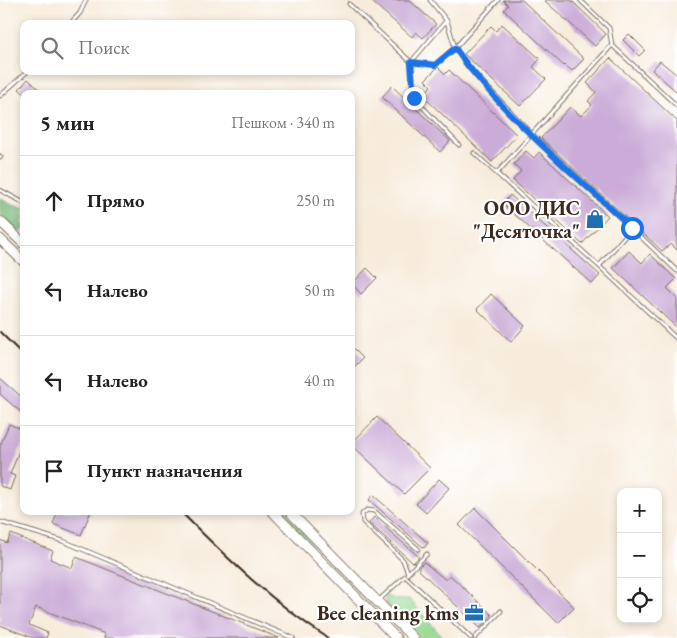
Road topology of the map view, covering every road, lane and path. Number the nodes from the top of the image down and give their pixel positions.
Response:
1 (86, 0) edge
2 (430, 0) edge
3 (498, 0) edge
4 (580, 0) edge
5 (350, 4) dead end
6 (74, 20) edge
7 (447, 20) junction
8 (612, 45) junction
9 (455, 48) junction
10 (411, 62) junction
11 (24, 75) edge
12 (0, 96) edge
13 (677, 106) edge
14 (532, 135) junction
15 (459, 145) dead end
16 (474, 153) dead end
17 (497, 173) junction
18 (0, 190) edge
19 (20, 201) edge
20 (0, 221) edge
21 (632, 228) junction
22 (20, 238) edge
23 (0, 239) edge
24 (20, 258) edge
25 (600, 266) junction
26 (677, 272) edge
27 (677, 339) edge
28 (276, 515) edge
29 (293, 515) edge
30 (0, 522) edge
31 (418, 549) dead end
32 (427, 554) dead end
33 (406, 575) junction
34 (378, 601) junction
35 (370, 610) junction
36 (501, 611) dead end
37 (293, 638) edge
38 (396, 638) edge
39 (413, 638) edge
40 (471, 638) edge
41 (475, 638) edge

1 - 6 lane
2 - 7 lane
3 - 9 lane
4 - 8 lane
5 - 10 lane
7 - 9 lane
7 - 10 lane
8 - 13 lane
8 - 14 lane
9 - 10 lane
9 - 14 lane
10 - 15 lane
11 - 12 lane
14 - 17 lane
14 - 21 lane
16 - 17 lane
17 - 25 lane
18 - 19 lane
20 - 22 main road
21 - 25 lane
21 - 26 lane
23 - 24 main road
25 - 27 lane
28 - 35 main road
29 - 34 main road
30 - 37 lane
31 - 33 lane
32 - 33 lane
33 - 34 lane
33 - 40 lane
34 - 35 main road
34 - 39 main road
35 - 38 main road
36 - 41 lane

